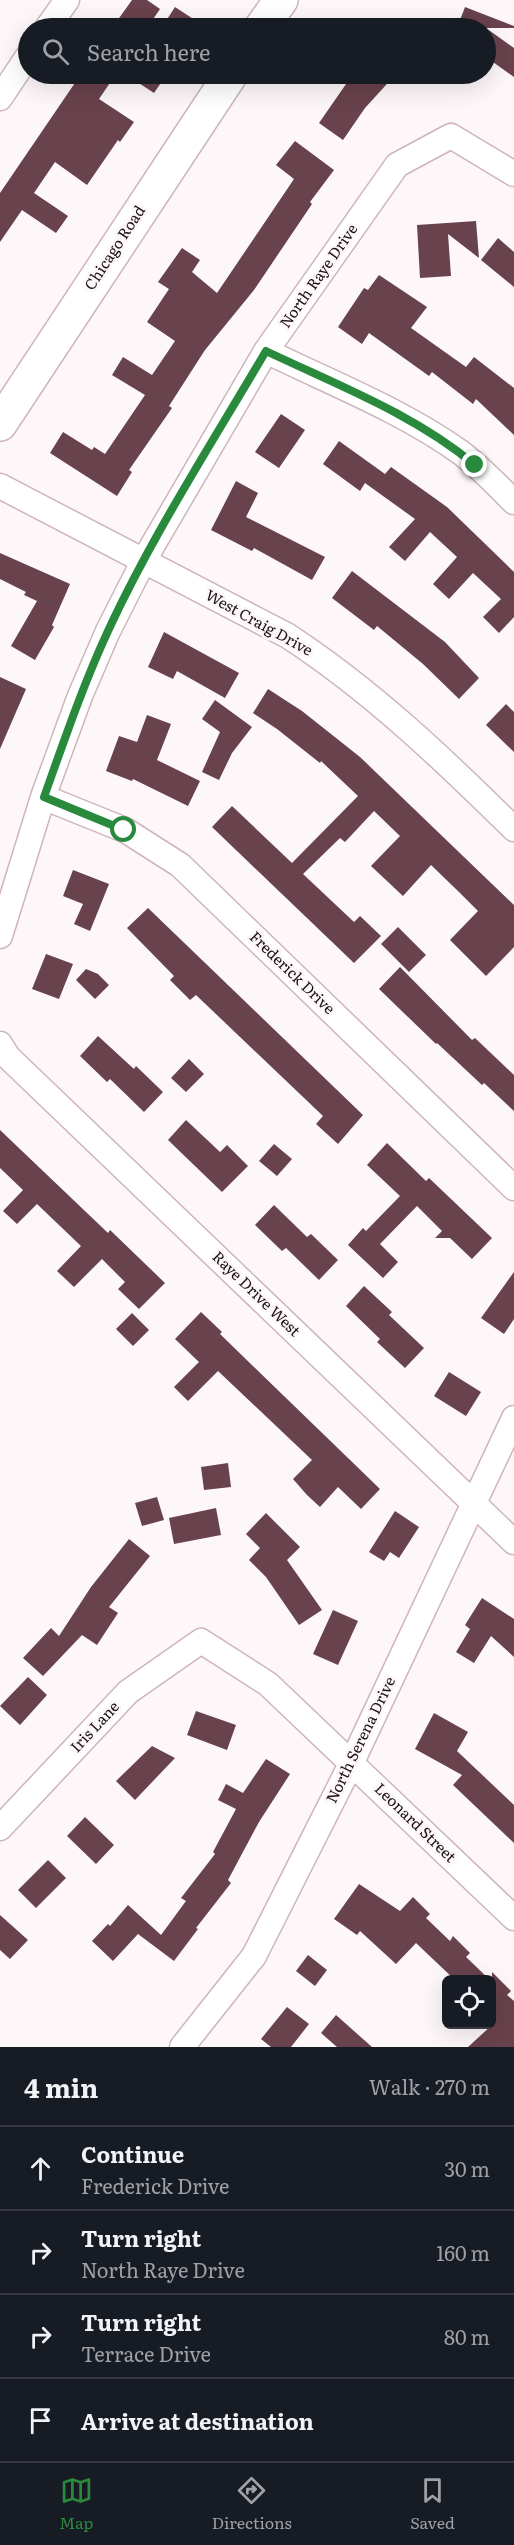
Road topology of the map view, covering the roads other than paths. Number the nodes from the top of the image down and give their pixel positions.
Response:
1 (67, 0) edge
2 (281, 0) edge
3 (55, 18) edge
4 (268, 18) edge
5 (18, 71) edge
6 (224, 84) edge
7 (0, 98) edge
8 (514, 174) edge
9 (266, 351) junction
10 (0, 424) edge
11 (0, 486) edge
12 (514, 502) edge
13 (144, 560) junction
14 (44, 797) junction
15 (514, 829) edge
16 (0, 936) edge
17 (0, 1044) edge
18 (514, 1188) edge
19 (514, 1418) edge
20 (473, 1503) junction
21 (514, 1542) edge
22 (201, 1641) joint
23 (351, 1762) junction
24 (0, 1828) edge
25 (514, 1918) edge
26 (187, 2045) edge

1 - 3 street
2 - 4 street
5 - 7 street
6 - 10 street, Chicago Road
8 - 9 street, North Raye Drive
9 - 12 street
9 - 13 street, North Raye Drive
11 - 13 street, West Craig Drive
13 - 14 street, North Raye Drive
13 - 15 street, West Craig Drive
14 - 16 street, North Raye Drive
14 - 18 street, Frederick Drive
17 - 20 street, Raye Drive West
19 - 20 street, North Serena Drive
20 - 21 street, Raye Drive West
20 - 23 street, North Serena Drive
22 - 23 street, Leonard Street
22 - 24 street, Iris Lane
23 - 25 street, Leonard Street
23 - 26 street, North Serena Drive

